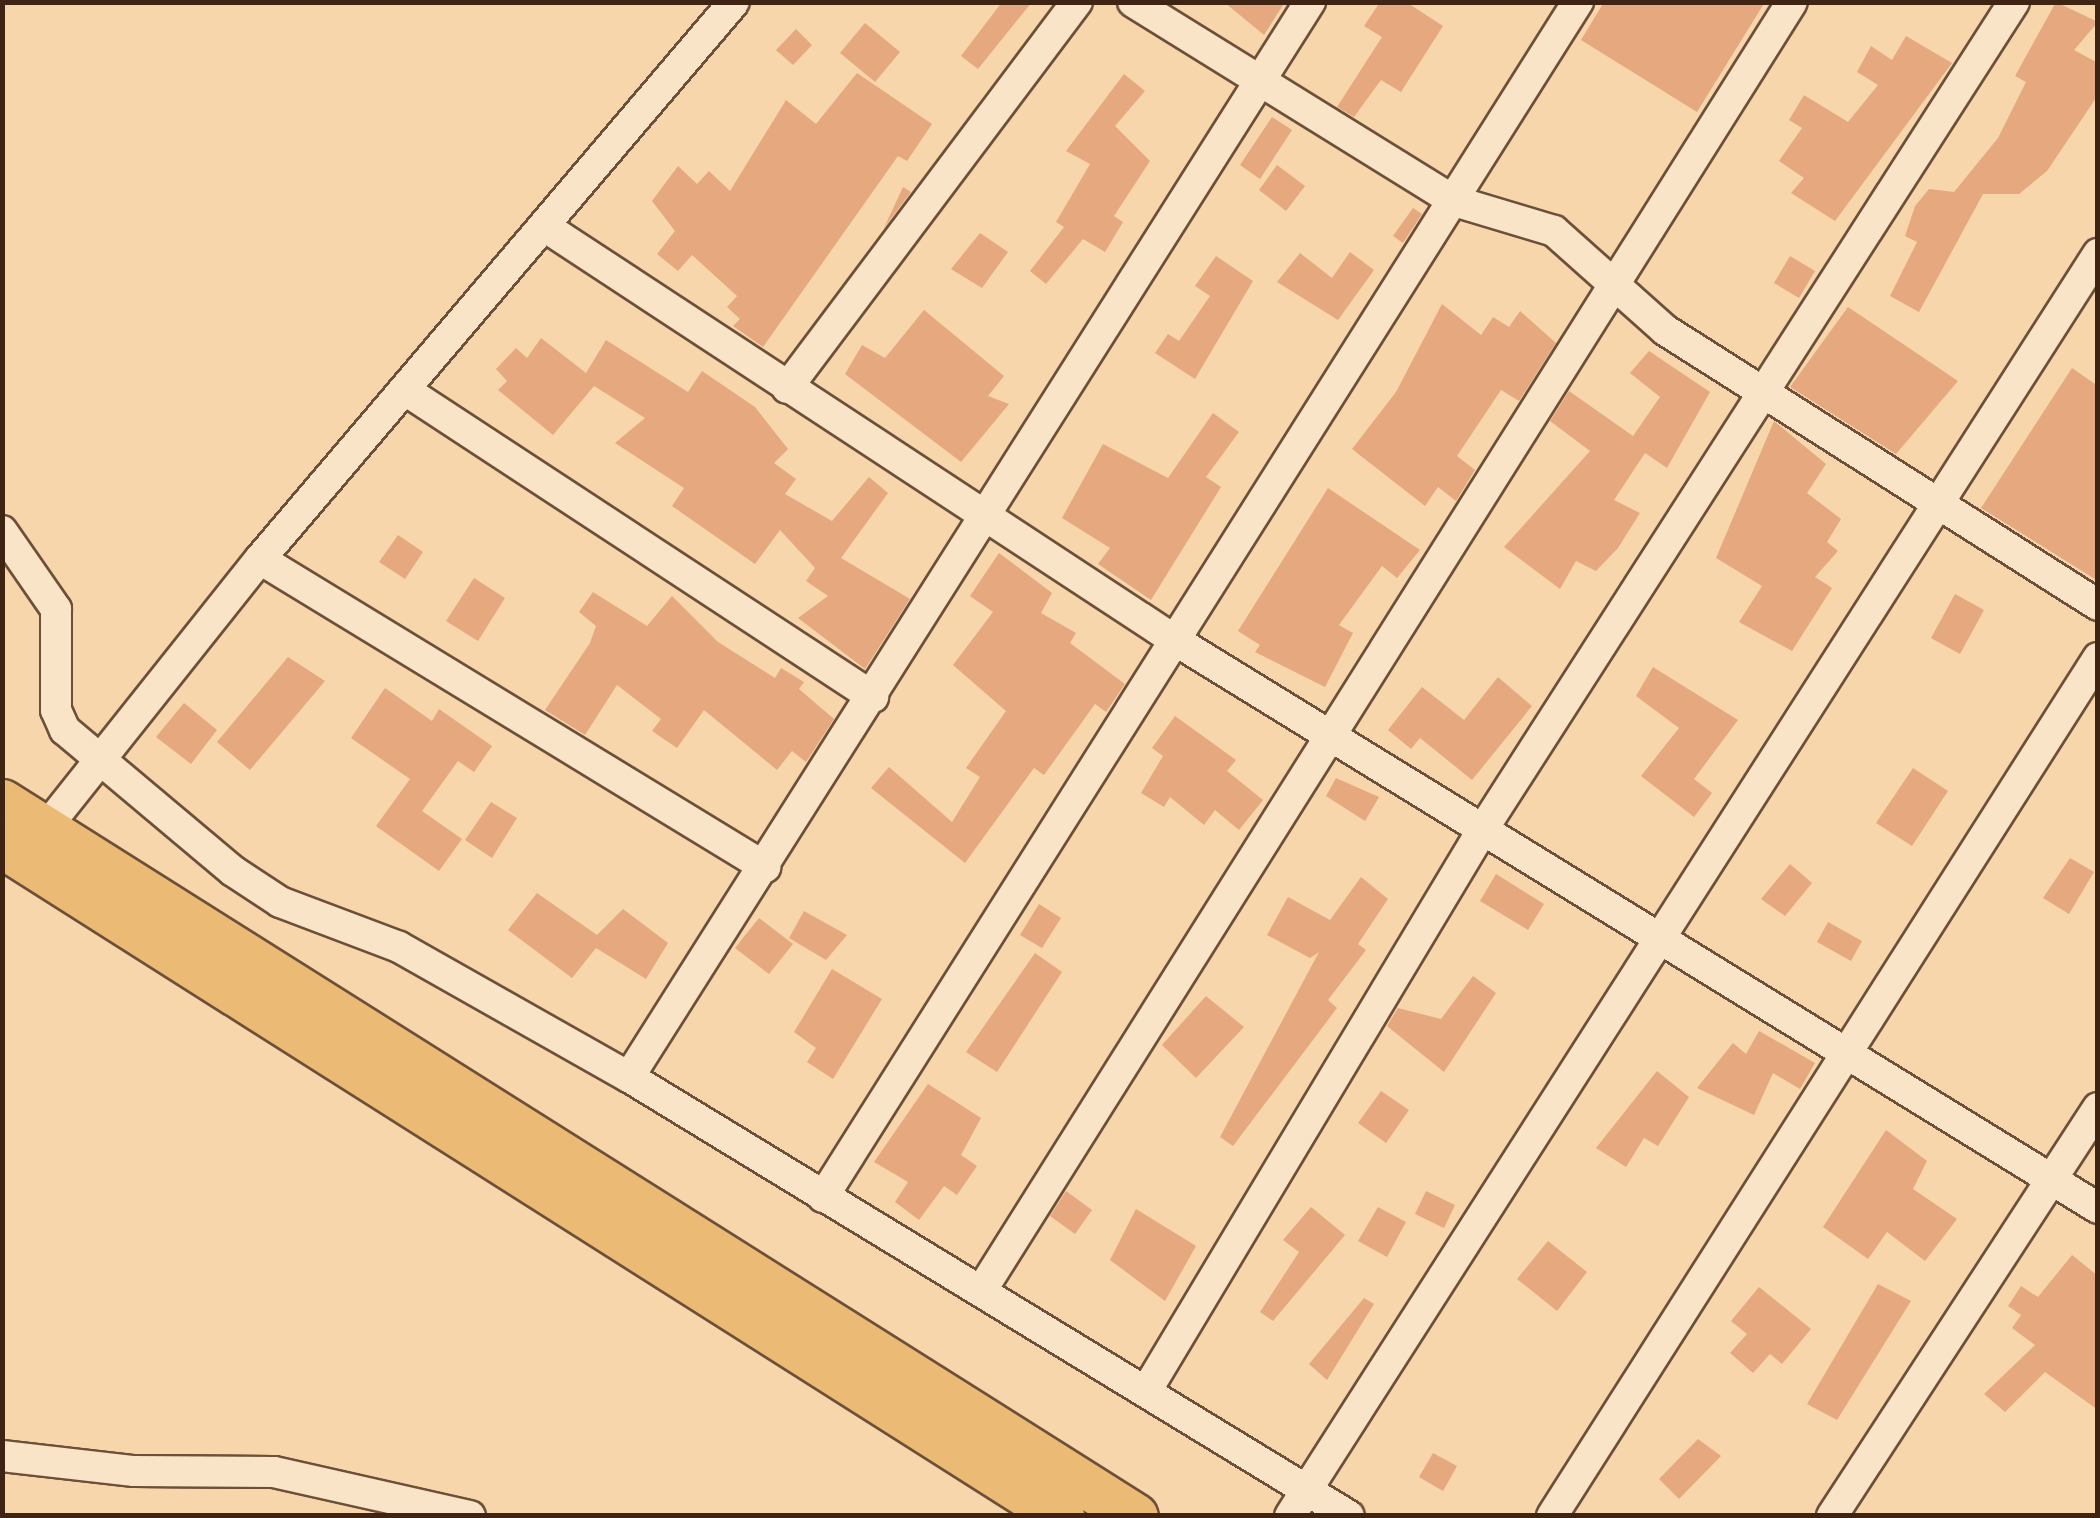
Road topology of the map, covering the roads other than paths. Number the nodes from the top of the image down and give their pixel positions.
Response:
1 (734, 2) edge
2 (1077, 2) edge
3 (1133, 2) edge
4 (1310, 2) edge
5 (1578, 2) edge
6 (1792, 2) edge
7 (2014, 2) edge
8 (1259, 80) junction
9 (1454, 201) junction
10 (544, 226) junction
11 (2098, 254) edge
12 (1614, 286) junction
13 (787, 388) junction
14 (405, 390) junction
15 (1762, 390) junction
16 (1936, 501) junction
17 (986, 516) junction
18 (2, 530) edge
19 (260, 559) junction
20 (2098, 605) edge
21 (1173, 639) junction
22 (2098, 658) edge
23 (874, 697) junction
24 (1332, 735) junction
25 (96, 760) junction
26 (2, 802) edge
27 (44, 829) junction
28 (1483, 829) junction
29 (2, 845) edge
30 (765, 868) junction
31 (1658, 943) junction
32 (1846, 1048) junction
33 (629, 1077) junction
34 (2098, 1108) edge
35 (2052, 1179) junction
36 (823, 1197) junction
37 (2098, 1208) edge
38 (983, 1288) junction
39 (1148, 1388) junction
40 (2, 1456) edge
41 (1308, 1487) junction
42 (470, 1516) edge
43 (1061, 1516) edge
44 (1134, 1516) edge
45 (1290, 1516) edge
46 (1348, 1516) edge
47 (1552, 1516) edge
48 (1832, 1516) edge

1 - 10 street
2 - 13 street
3 - 8 street
4 - 8 street
5 - 9 street
6 - 12 street
7 - 15 street
8 - 9 street
8 - 17 street
9 - 12 street
9 - 21 street
10 - 13 street
10 - 14 street
11 - 16 street
12 - 15 street
12 - 24 street
13 - 17 street
14 - 19 street
14 - 23 street
15 - 16 street
15 - 28 street
16 - 20 street
16 - 31 street
17 - 21 street
17 - 23 street
18 - 25 street
19 - 25 street
19 - 30 street
21 - 24 street
21 - 36 street
22 - 32 street
23 - 30 street
24 - 28 street
24 - 38 street
25 - 27 street
25 - 33 street
26 - 27 highway
27 - 44 highway
28 - 31 street
28 - 39 street
29 - 43 highway
30 - 33 street
31 - 32 street
31 - 41 street
32 - 35 street
32 - 47 street
33 - 36 street
34 - 35 street
35 - 37 street
35 - 48 street
36 - 38 street
38 - 39 street
39 - 41 street
40 - 42 street
41 - 45 street
41 - 46 street

